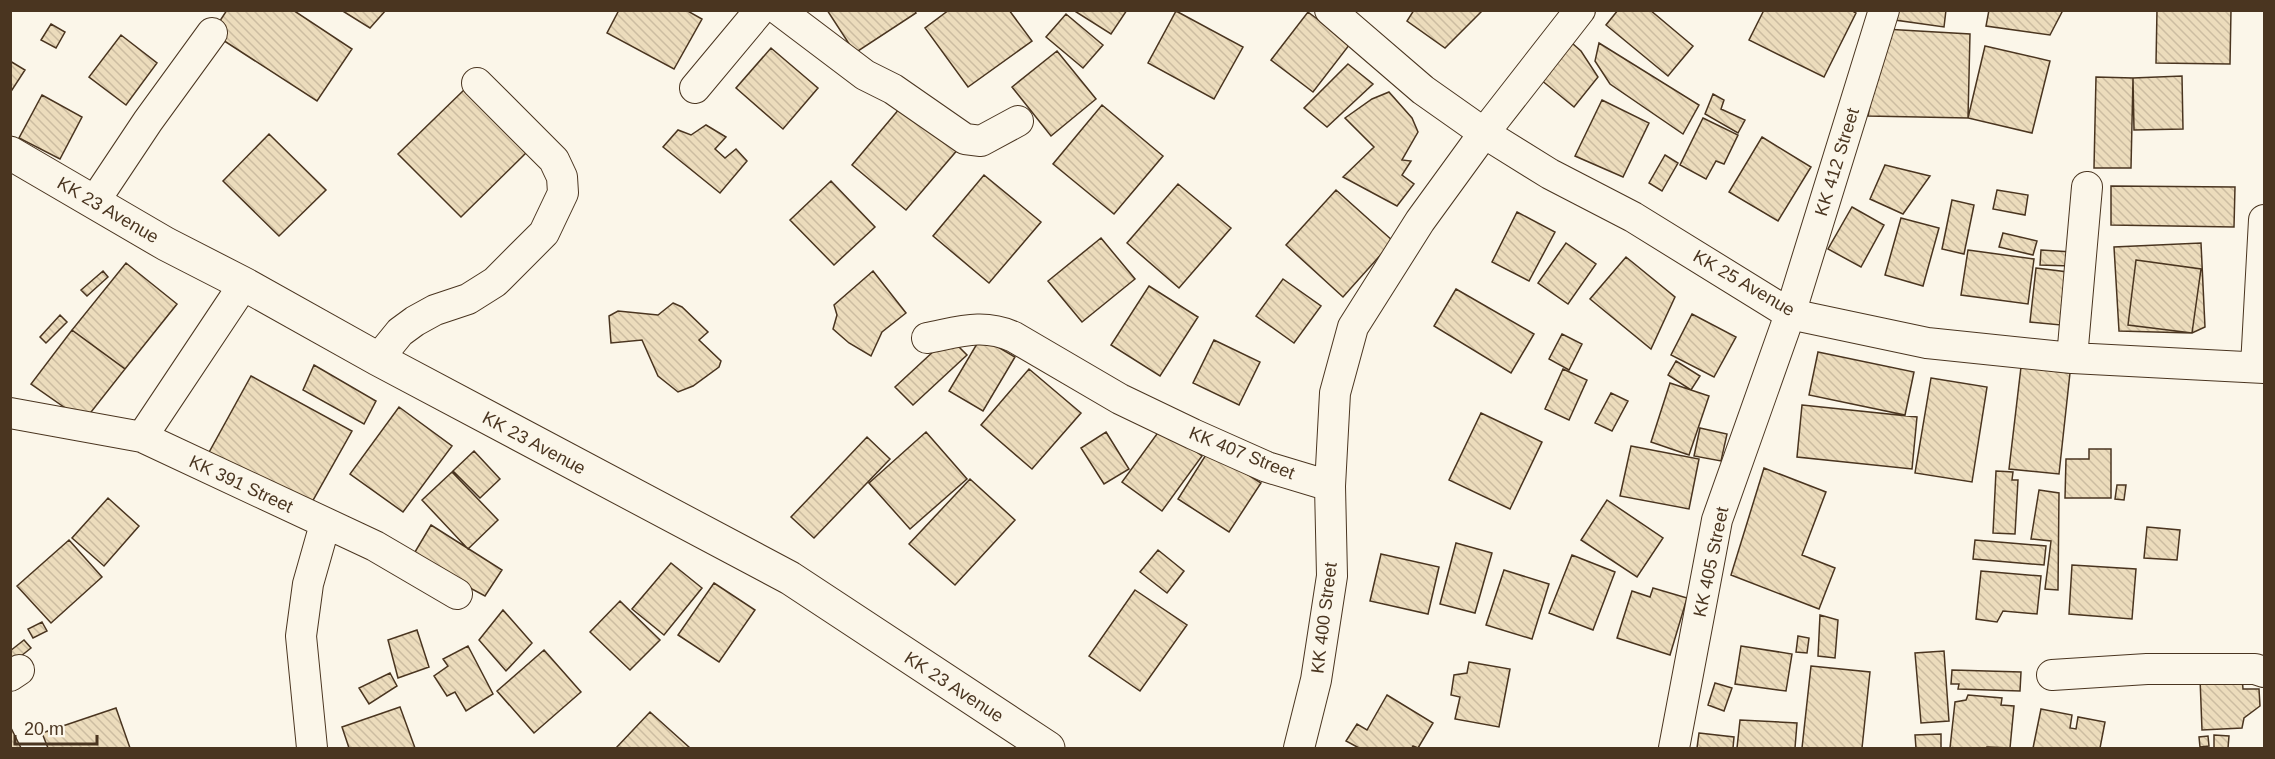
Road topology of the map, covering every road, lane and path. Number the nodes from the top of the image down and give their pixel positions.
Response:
1 (760, 10) edge
2 (779, 10) edge
3 (1330, 10) edge
4 (1580, 10) edge
5 (1884, 10) edge
6 (212, 33) dead end
7 (477, 83) dead end
8 (695, 88) dead end
9 (1018, 121) dead end
10 (1484, 133) junction
11 (10, 153) edge
12 (2087, 187) dead end
13 (94, 202) junction
14 (2265, 220) edge
15 (244, 284) junction
16 (1790, 314) junction
17 (927, 338) dead end
18 (2072, 358) junction
19 (378, 359) junction
20 (2260, 367) edge
21 (10, 413) edge
22 (142, 437) junction
23 (1330, 486) junction
24 (326, 524) junction
25 (458, 594) dead end
26 (2265, 672) edge
27 (2052, 675) dead end
28 (312, 748) edge
29 (1048, 748) edge
30 (1299, 748) edge
31 (1674, 748) edge

1 - 8 street
2 - 9 street
3 - 10 street, KK 25 Avenue
4 - 10 street
5 - 16 street, KK 412 Street
6 - 13 street
7 - 19 street
10 - 16 street, KK 25 Avenue
10 - 23 street
11 - 13 main road, KK 23 Avenue
12 - 18 street
13 - 15 main road, KK 23 Avenue
14 - 20 street
15 - 19 main road, KK 23 Avenue
15 - 22 street
16 - 18 street, KK 25 Avenue
16 - 31 street, KK 405 Street
17 - 23 street, KK 407 Street
18 - 20 street, KK 25 Avenue
19 - 29 main road, KK 23 Avenue
21 - 22 street, KK 391 Street
22 - 24 street, KK 391 Street
23 - 30 street, KK 400 Street
24 - 25 street, KK 391 Street
24 - 28 street
26 - 27 street

